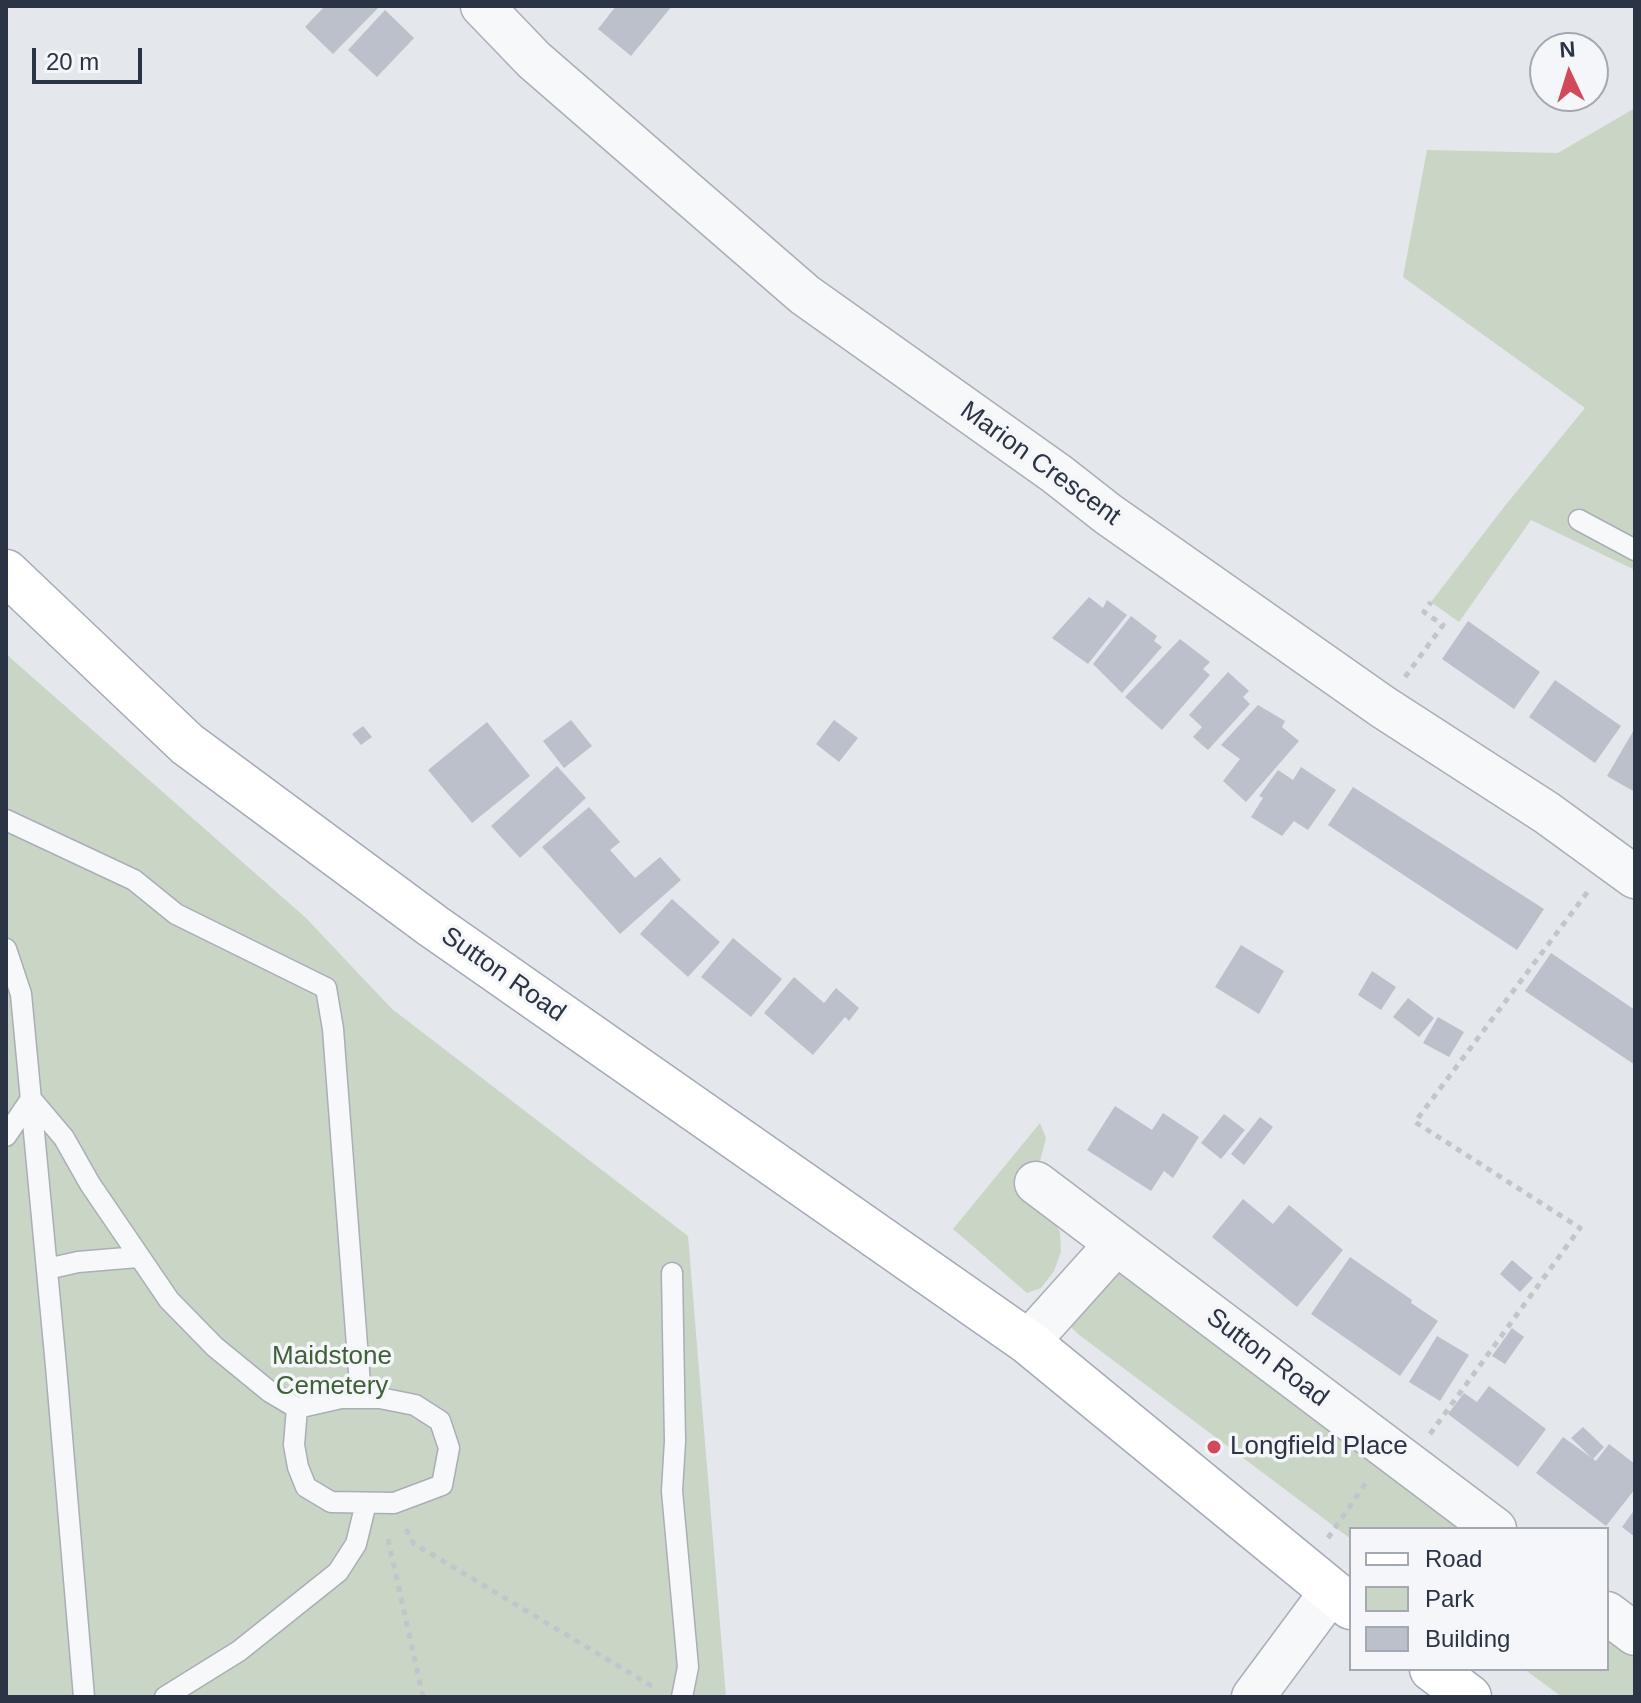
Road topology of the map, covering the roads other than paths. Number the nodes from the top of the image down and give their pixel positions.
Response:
1 (482, 6) edge
2 (1579, 520) dead end
3 (1635, 550) edge
4 (6, 572) edge
5 (6, 820) edge
6 (1623, 868) edge
7 (6, 949) edge
8 (31, 1099) junction
9 (6, 1136) edge
10 (1036, 1183) dead end
11 (1116, 1244) junction
12 (138, 1257) junction
13 (47, 1269) junction
14 (672, 1273) dead end
15 (1028, 1342) junction
16 (361, 1398) junction
17 (297, 1408) junction
18 (380, 1503) junction
19 (1492, 1527) edge
20 (1329, 1590) edge
21 (1609, 1614) edge
22 (1635, 1634) edge
23 (1435, 1671) edge
24 (84, 1697) edge
25 (165, 1697) edge
26 (682, 1697) edge
27 (1253, 1697) edge
28 (1469, 1697) edge

1 - 6 street, Marion Crescent
2 - 3 lane
4 - 15 main road, Sutton Road
5 - 16 lane
7 - 8 lane
8 - 9 lane
8 - 12 lane
8 - 13 lane
10 - 11 street, Sutton Road
11 - 15 street
11 - 19 street, Sutton Road
12 - 13 lane
12 - 17 lane
13 - 24 lane
14 - 26 lane
15 - 20 main road, Sutton Road
16 - 17 lane
16 - 18 lane
17 - 18 lane
18 - 25 lane
20 - 27 street
21 - 22 street
23 - 28 main road

